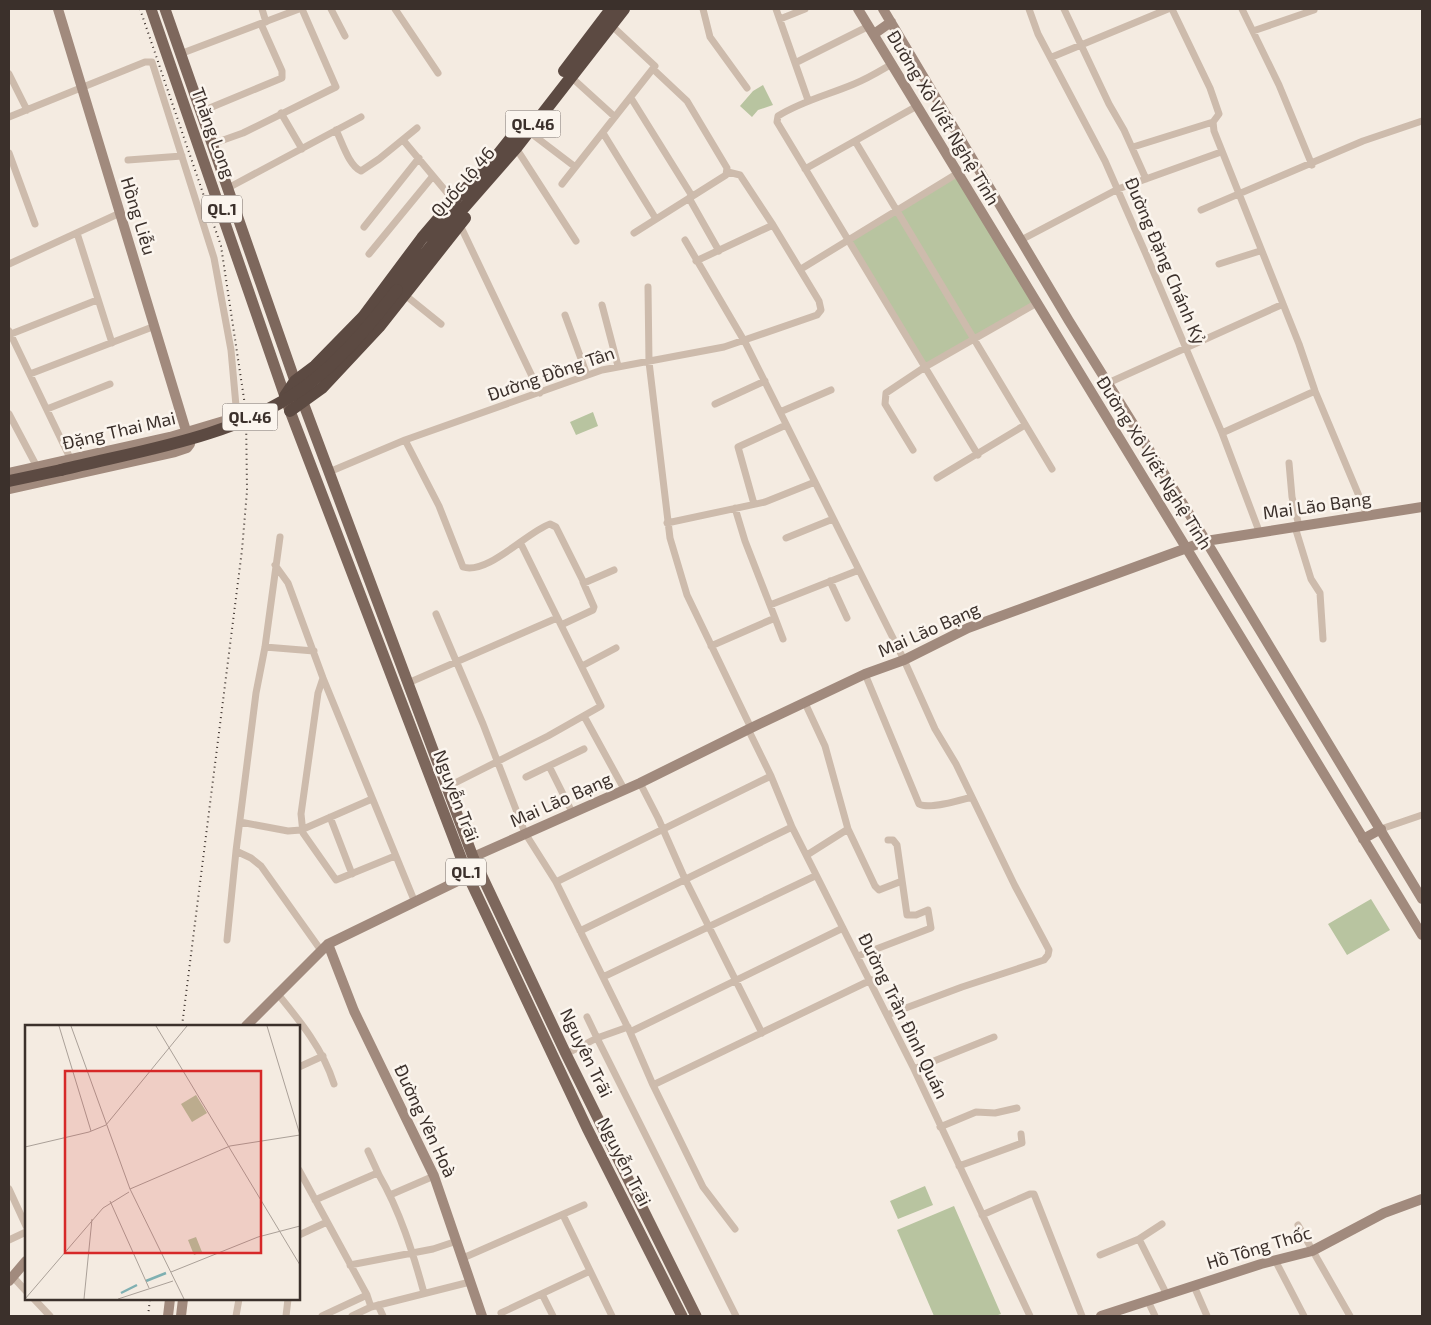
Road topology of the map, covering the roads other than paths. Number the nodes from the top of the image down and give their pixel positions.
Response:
1 (58, 9) edge
2 (151, 9) edge
3 (165, 9) edge
4 (262, 9) edge
5 (300, 9) edge
6 (331, 9) edge
7 (395, 9) edge
8 (611, 9) edge
9 (624, 9) edge
10 (703, 9) edge
11 (776, 9) edge
12 (805, 9) edge
13 (858, 9) edge
14 (882, 9) edge
15 (1029, 9) edge
16 (1064, 9) edge
17 (1168, 9) edge
18 (1172, 9) edge
19 (1242, 9) edge
20 (1314, 10) edge
21 (780, 19) junction
22 (891, 22) junction
23 (264, 23) junction
24 (611, 25) junction
25 (871, 30) junction
26 (1252, 31) junction
27 (345, 36) dead end
28 (1082, 46) junction
29 (180, 54) junction
30 (1052, 57) junction
31 (794, 63) junction
32 (892, 64) junction
33 (653, 69) junction
34 (438, 73) dead end
35 (9, 74) edge
36 (570, 76) junction
37 (80, 87) junction
38 (747, 88) dead end
39 (631, 98) junction
40 (808, 100) junction
41 (917, 106) junction
42 (27, 110) junction
43 (200, 112) junction
44 (281, 113) junction
45 (9, 117) edge
46 (189, 117) junction
47 (361, 117) dead end
48 (616, 117) junction
49 (1422, 121) edge
50 (1213, 122) junction
51 (417, 128) dead end
52 (524, 129) junction
53 (336, 130) junction
54 (603, 133) junction
55 (403, 140) junction
56 (855, 142) junction
57 (212, 144) junction
58 (516, 148) junction
59 (1133, 148) junction
60 (302, 149) junction
61 (9, 152) edge
62 (1222, 152) junction
63 (182, 156) junction
64 (419, 158) junction
65 (128, 160) dead end
66 (1312, 165) junction
67 (574, 166) junction
68 (494, 167) junction
69 (805, 169) junction
70 (728, 172) junction
71 (958, 173) junction
72 (433, 176) junction
73 (1146, 179) junction
74 (562, 184) dead end
75 (228, 188) junction
76 (1118, 189) junction
77 (1238, 195) junction
78 (690, 197) junction
79 (454, 201) junction
80 (1201, 210) dead end
81 (896, 212) junction
82 (120, 213) junction
83 (656, 219) junction
84 (35, 224) dead end
85 (774, 224) junction
86 (460, 225) junction
87 (364, 226) dead end
88 (77, 232) junction
89 (634, 233) dead end
90 (684, 240) dead end
91 (848, 240) junction
92 (1021, 240) junction
93 (576, 241) dead end
94 (719, 251) junction
95 (1005, 251) junction
96 (1260, 251) junction
97 (369, 254) dead end
98 (696, 261) junction
99 (9, 264) edge
100 (1219, 264) dead end
101 (801, 269) junction
102 (648, 287) dead end
103 (401, 293) junction
104 (97, 300) junction
105 (1037, 303) junction
106 (1282, 305) junction
107 (602, 306) dead end
108 (565, 315) dead end
109 (441, 324) dead end
110 (155, 326) junction
111 (10, 332) edge
112 (975, 339) junction
113 (742, 342) junction
114 (112, 343) junction
115 (1185, 346) junction
116 (649, 362) junction
117 (618, 366) junction
118 (925, 367) junction
119 (30, 374) junction
120 (587, 375) junction
121 (295, 381) junction
122 (764, 382) junction
123 (1108, 383) junction
124 (110, 384) dead end
125 (831, 390) dead end
126 (1315, 391) junction
127 (540, 393) junction
128 (284, 396) junction
129 (304, 403) junction
130 (715, 404) dead end
131 (46, 409) junction
132 (290, 411) junction
133 (780, 412) junction
134 (9, 414) edge
135 (237, 417) joint
136 (786, 425) junction
137 (1025, 425) junction
138 (187, 432) junction
139 (1222, 433) junction
140 (404, 440) junction
141 (143, 443) junction
142 (913, 450) dead end
143 (978, 454) junction
144 (147, 459) junction
145 (71, 460) junction
146 (1289, 463) dead end
147 (37, 467) junction
148 (1052, 468) dead end
149 (329, 472) junction
150 (9, 473) edge
151 (937, 478) dead end
152 (9, 481) edge
153 (815, 482) junction
154 (9, 489) edge
155 (754, 504) junction
156 (1422, 507) edge
157 (735, 508) junction
158 (1367, 515) junction
159 (833, 519) junction
160 (667, 523) junction
161 (1297, 527) junction
162 (1258, 531) junction
163 (280, 537) dead end
164 (786, 538) dead end
165 (1206, 541) junction
166 (521, 544) junction
167 (1188, 549) junction
168 (275, 565) junction
169 (614, 570) dead end
170 (859, 570) junction
171 (830, 581) junction
172 (583, 582) junction
173 (770, 604) junction
174 (436, 614) dead end
175 (557, 618) junction
176 (775, 618) junction
177 (847, 618) dead end
178 (561, 625) junction
179 (783, 639) dead end
180 (1323, 640) dead end
181 (711, 646) junction
182 (265, 647) junction
183 (616, 648) dead end
184 (314, 651) junction
185 (904, 660) junction
186 (456, 662) junction
187 (582, 666) junction
188 (865, 674) junction
189 (323, 678) junction
190 (408, 683) junction
191 (804, 703) junction
192 (584, 716) junction
193 (750, 728) junction
194 (584, 748) dead end
195 (497, 762) junction
196 (549, 766) junction
197 (772, 776) junction
198 (526, 777) dead end
199 (640, 783) junction
200 (447, 786) junction
201 (624, 790) junction
202 (972, 796) junction
203 (372, 799) junction
204 (572, 812) junction
205 (1422, 816) edge
206 (330, 818) junction
207 (240, 822) junction
208 (792, 828) junction
209 (301, 830) junction
210 (848, 830) junction
211 (1380, 830) junction
212 (663, 831) junction
213 (525, 833) junction
214 (1363, 839) junction
215 (888, 840) dead end
216 (236, 851) junction
217 (807, 855) junction
218 (395, 856) junction
219 (473, 857) junction
220 (352, 874) junction
221 (468, 876) junction
222 (815, 876) junction
223 (684, 879) junction
224 (902, 881) junction
225 (556, 882) junction
226 (1422, 899) edge
227 (414, 900) junction
228 (710, 926) junction
229 (843, 928) junction
230 (580, 930) junction
231 (1422, 935) edge
232 (227, 940) dead end
233 (324, 947) junction
234 (858, 956) junction
235 (603, 977) junction
236 (737, 980) junction
237 (871, 980) junction
238 (277, 993) junction
239 (887, 1015) junction
240 (587, 1017) dead end
241 (247, 1025) edge
242 (629, 1029) junction
243 (762, 1033) junction
244 (994, 1036) dead end
245 (597, 1038) junction
246 (566, 1054) junction
247 (323, 1056) junction
248 (300, 1067) edge
249 (914, 1069) junction
250 (334, 1084) dead end
251 (653, 1085) junction
252 (1017, 1108) dead end
253 (940, 1127) junction
254 (1021, 1134) dead end
255 (368, 1151) dead end
256 (959, 1166) junction
257 (300, 1172) edge
258 (379, 1175) junction
259 (434, 1176) junction
260 (9, 1189) edge
261 (390, 1195) junction
262 (1422, 1199) edge
263 (315, 1200) junction
264 (584, 1205) dead end
265 (563, 1215) junction
266 (982, 1215) junction
267 (327, 1222) junction
268 (25, 1224) edge
269 (1162, 1224) dead end
270 (1298, 1225) dead end
271 (735, 1229) dead end
272 (25, 1232) edge
273 (300, 1235) edge
274 (1139, 1239) junction
275 (9, 1240) edge
276 (457, 1241) junction
277 (1312, 1251) junction
278 (412, 1253) junction
279 (1100, 1256) dead end
280 (463, 1258) junction
281 (1275, 1260) junction
282 (25, 1262) edge
283 (350, 1265) junction
284 (590, 1271) junction
285 (11, 1279) edge
286 (470, 1282) junction
287 (1194, 1286) junction
288 (25, 1290) edge
289 (424, 1293) junction
290 (542, 1294) junction
291 (367, 1295) junction
292 (1167, 1295) junction
293 (35, 1300) edge
294 (170, 1300) edge
295 (183, 1300) edge
296 (239, 1300) edge
297 (288, 1300) edge
298 (1148, 1301) junction
299 (374, 1306) junction
300 (501, 1313) dead end
301 (50, 1316) edge
302 (168, 1316) edge
303 (181, 1316) edge
304 (236, 1316) edge
305 (286, 1316) edge
306 (322, 1316) edge
307 (352, 1316) edge
308 (383, 1316) edge
309 (482, 1316) edge
310 (553, 1316) edge
311 (612, 1316) edge
312 (682, 1316) edge
313 (696, 1316) edge
314 (736, 1316) edge
315 (1030, 1316) edge
316 (1082, 1316) edge
317 (1101, 1316) edge
318 (1155, 1316) edge
319 (1207, 1316) edge
320 (1304, 1316) edge
321 (1350, 1316) edge

1 - 37 street, Hồng Liễu
2 - 46 main road, Thăng Long / QL.1
3 - 29 main road, Thăng Long / QL.1
4 - 23 street
5 - 23 street
5 - 44 street
6 - 27 street
7 - 34 street
8 - 52 highway, Quốc lộ 46 / QL.46
9 - 24 highway, Quốc lộ 46 / QL.46
10 - 38 street
11 - 21 street
12 - 21 street
13 - 25 street, Đường Xô Viết Nghệ Tĩnh
14 - 22 street, Đường Xô Viết Nghệ Tĩnh
15 - 30 street, Đường Đặng Chánh Kỷ
16 - 28 street
17 - 28 street
18 - 50 street
19 - 26 street
20 - 26 street
21 - 31 street
22 - 25 street
22 - 92 street, Đường Xô Viết Nghệ Tĩnh
23 - 29 street
23 - 43 street
24 - 33 street
24 - 36 highway, Quốc lộ 46 / QL.46
25 - 31 street
25 - 32 street, Đường Xô Viết Nghệ Tĩnh
26 - 66 street
28 - 30 street
28 - 59 street
29 - 43 main road, Thăng Long / QL.1
30 - 76 street, Đường Đặng Chánh Kỷ
31 - 40 street
32 - 40 street
32 - 41 street, Đường Xô Viết Nghệ Tĩnh
33 - 39 street
33 - 70 street
35 - 42 street
36 - 48 street
36 - 52 highway, Quốc lộ 46 / QL.46
37 - 42 street
37 - 63 street
37 - 82 street, Hồng Liễu
39 - 48 street
39 - 78 street
40 - 69 street
41 - 56 street
41 - 71 street, Đường Xô Viết Nghệ Tĩnh
42 - 45 street
43 - 46 main road
43 - 57 main road, Thăng Long / QL.1
44 - 57 street
44 - 60 street
46 - 128 main road, Thăng Long / QL.1
47 - 53 street
48 - 54 street
49 - 66 street
50 - 59 street
50 - 62 street
51 - 55 street
52 - 58 highway, Quốc lộ 46 / QL.46
52 - 67 street
52 - 68 highway, Quốc lộ 46 / QL.46
53 - 55 street
53 - 60 street
54 - 67 street
54 - 83 street
55 - 64 street
56 - 69 street
56 - 81 street
57 - 75 main road, Thăng Long / QL.1
58 - 68 highway, Quốc lộ 46 / QL.46
58 - 93 street
59 - 73 street
60 - 75 street
61 - 84 street
62 - 73 street
62 - 77 street
63 - 65 street
63 - 135 street
64 - 72 street
64 - 87 street
66 - 77 street
67 - 74 street
68 - 79 highway
68 - 86 highway
68 - 103 highway, Quốc lộ 46 / QL.46
69 - 91 street
70 - 78 street
70 - 85 street
71 - 81 street
71 - 95 street, Đường Xô Viết Nghệ Tĩnh
72 - 79 street
72 - 97 street
73 - 76 street
75 - 121 main road, Thăng Long / QL.1
76 - 92 street
76 - 115 street, Đường Đặng Chánh Kỷ
77 - 80 street
77 - 96 street
78 - 83 street
78 - 94 street
79 - 121 highway
81 - 91 street
81 - 112 street
82 - 88 street
82 - 110 street, Hồng Liễu
83 - 89 street
85 - 94 street
85 - 101 street
86 - 103 highway
86 - 127 street
88 - 99 street
88 - 104 street
90 - 98 street
91 - 101 street
91 - 118 street
92 - 95 street
92 - 123 street, Đường Xô Viết Nghệ Tĩnh
94 - 98 street
95 - 105 street, Đường Xô Viết Nghệ Tĩnh
96 - 100 street
96 - 106 street
98 - 113 street
101 - 113 street, Đường Đồng Tân
102 - 116 street, Đường Trần Đình Quán
103 - 109 street
103 - 129 highway
103 - 152 highway, Đặng Thai Mai / QL.46, bridge
104 - 111 street
104 - 114 street
105 - 112 street
105 - 167 street, Đường Xô Viết Nghệ Tĩnh
106 - 115 street
106 - 126 street
107 - 117 street
108 - 120 street
110 - 114 street
110 - 138 street, Hồng Liễu
111 - 119 street
112 - 118 street
112 - 137 street
113 - 116 street, Đường Đồng Tân
113 - 122 street
114 - 119 street
115 - 123 street
115 - 139 street, Đường Đặng Chánh Kỷ
116 - 117 street, Đường Đồng Tân
116 - 160 street, Đường Trần Đình Quán
117 - 120 street, Đường Đồng Tân
118 - 142 street
118 - 143 street
119 - 131 street
120 - 127 street, Đường Đồng Tân
121 - 128 highway
121 - 129 main road, Thăng Long / QL.1
122 - 130 street
122 - 133 street
123 - 165 street, Đường Xô Viết Nghệ Tĩnh
124 - 131 street
125 - 133 street
126 - 139 street
126 - 158 street
127 - 140 street, Đường Đồng Tân
128 - 132 main road, Thăng Long / QL.1
129 - 132 highway
129 - 149 main road, Nguyễn Trãi / QL.1
131 - 145 street
132 - 221 main road, Nguyễn Trãi / QL.1
133 - 136 street
134 - 147 street
135 - 138 street
136 - 153 street
136 - 155 street
137 - 143 street
137 - 148 street
138 - 141 street, Đặng Thai Mai
138 - 144 street, Đặng Thai Mai
139 - 162 street, Đường Đặng Chánh Kỷ
140 - 149 street, Đường Đồng Tân
140 - 166 street
141 - 144 street
141 - 145 street, Đặng Thai Mai
143 - 151 street
144 - 154 street, Đặng Thai Mai
145 - 147 street, Đặng Thai Mai
146 - 161 street
147 - 150 street, Đặng Thai Mai
149 - 190 main road, Nguyễn Trãi / QL.1
153 - 155 street
153 - 159 street
155 - 157 street
156 - 158 street, Mai Lão Bạng
157 - 160 street
157 - 173 street
158 - 161 street, Mai Lão Bạng
159 - 164 street
159 - 170 street
160 - 181 street, Đường Trần Đình Quán
161 - 162 street, Mai Lão Bạng
161 - 180 street
162 - 165 street, Mai Lão Bạng
163 - 168 street
165 - 167 street, Mai Lão Bạng
165 - 211 street, Đường Xô Viết Nghệ Tĩnh
166 - 172 street
166 - 175 street
167 - 185 street, Mai Lão Bạng
167 - 214 street, Đường Xô Viết Nghệ Tĩnh
168 - 182 street
168 - 184 street
169 - 172 street
170 - 171 street
170 - 185 street
171 - 173 street
171 - 177 street
172 - 178 street
173 - 176 street
174 - 186 street
175 - 178 street
175 - 186 street
176 - 179 street
176 - 181 street
178 - 187 street
181 - 193 street, Đường Trần Đình Quán
182 - 184 street
182 - 207 street
183 - 187 street
184 - 189 street
185 - 188 street, Mai Lão Bạng
185 - 202 street
186 - 190 street
186 - 195 street
187 - 192 street
188 - 191 street, Mai Lão Bạng
188 - 202 street
189 - 203 street
189 - 209 street
190 - 200 main road, Nguyễn Trãi / QL.1
191 - 193 street, Mai Lão Bạng
191 - 210 street
192 - 195 street
192 - 201 street
193 - 197 street, Đường Trần Đình Quán
193 - 199 street, Mai Lão Bạng
194 - 196 street
195 - 200 street
195 - 213 street
196 - 198 street
196 - 204 street
197 - 208 street, Đường Trần Đình Quán
197 - 212 street
199 - 201 street, Mai Lão Bạng
199 - 212 street
200 - 219 main road, Nguyễn Trãi / QL.1
201 - 204 street, Mai Lão Bạng
202 - 239 street
203 - 206 street
203 - 218 street
204 - 213 street, Mai Lão Bạng
205 - 211 street
206 - 209 street
206 - 220 street
207 - 209 street
207 - 216 street
208 - 217 street, Đường Trần Đình Quán
208 - 223 street
209 - 220 street
210 - 217 street
210 - 224 street
211 - 214 street
211 - 226 street, Đường Xô Viết Nghệ Tĩnh
212 - 223 street
212 - 225 street
213 - 219 street, Mai Lão Bạng
213 - 225 street
214 - 231 street, Đường Xô Viết Nghệ Tĩnh
215 - 224 street
216 - 232 street
216 - 233 street
217 - 222 street, Đường Trần Đình Quán
218 - 220 street
218 - 227 street
219 - 221 main road
219 - 246 main road, Nguyên Trãi / QL.1
221 - 227 street
221 - 312 main road, Nguyễn Trãi / QL.1
222 - 228 street
222 - 229 street, Đường Trần Đình Quán
223 - 228 street
223 - 230 street
224 - 234 street
225 - 230 street
227 - 233 street
228 - 235 street
228 - 236 street
229 - 234 street, Đường Trần Đình Quán
229 - 236 street
230 - 235 street
233 - 238 street
233 - 259 street, Đường Yên Hoà
234 - 237 street, Đường Trần Đình Quán
235 - 242 street
236 - 242 street
236 - 243 street
237 - 239 street, Đường Trần Đình Quán
237 - 243 street
238 - 241 street
238 - 247 street
239 - 249 street, Đường Trần Đình Quán
240 - 245 street
242 - 245 street
242 - 251 street
243 - 251 street
244 - 249 street
245 - 246 street
245 - 314 street
246 - 313 main road, Nguyên Trãi / QL.1
247 - 248 street
247 - 250 street
249 - 253 street, Đường Trần Đình Quán
251 - 271 street
252 - 253 street
253 - 256 street, Đường Trần Đình Quán
254 - 256 street
255 - 258 street
256 - 266 street, Đường Trần Đình Quán
257 - 263 street
258 - 261 street
258 - 263 street
259 - 261 street
259 - 276 street, Đường Yên Hoà
260 - 268 street
261 - 278 street
262 - 277 street, Hồ Tông Thốc
263 - 267 street
264 - 265 street
265 - 280 street
265 - 284 street
266 - 315 street, Đường Trần Đình Quán
266 - 316 street
267 - 273 street
267 - 283 street
269 - 274 street
270 - 277 street
272 - 275 street
274 - 279 street
274 - 292 street
276 - 278 street
276 - 280 street, Đường Yên Hoà
277 - 281 street, Hồ Tông Thốc
277 - 321 street
278 - 283 street
278 - 289 street
280 - 286 street, Đường Yên Hoà
281 - 287 street, Hồ Tông Thốc
281 - 320 street
282 - 285 street
283 - 291 street
284 - 290 street
284 - 311 street
285 - 288 street
286 - 289 street
286 - 309 street, Đường Yên Hoà
287 - 292 street, Hồ Tông Thốc
287 - 319 street
289 - 299 street
290 - 300 street
290 - 310 street
291 - 299 street
291 - 306 street
292 - 298 street, Hồ Tông Thốc
293 - 301 street
294 - 302 street
295 - 303 street
296 - 304 street
297 - 305 street
298 - 317 street, Hồ Tông Thốc
298 - 318 street
299 - 307 street
299 - 308 street

